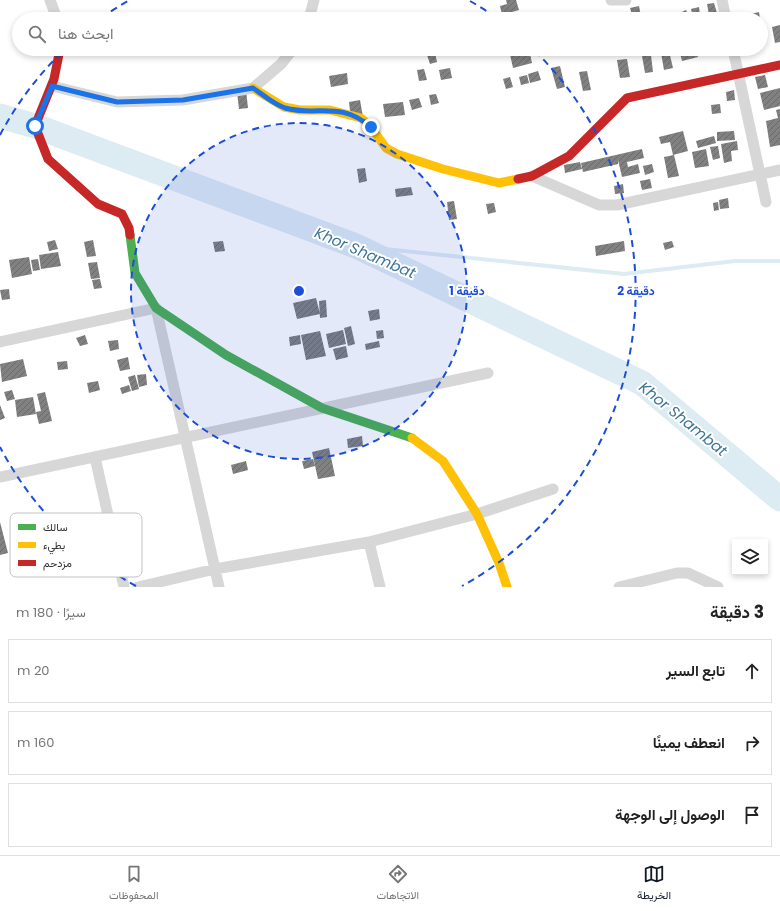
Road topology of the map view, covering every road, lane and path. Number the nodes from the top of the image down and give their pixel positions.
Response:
1 (50, 0) edge
2 (314, 0) edge
3 (611, 0) edge
4 (626, 0) edge
5 (722, 0) edge
6 (54, 12) edge
7 (311, 12) edge
8 (725, 12) edge
9 (59, 56) edge
10 (287, 56) edge
11 (734, 56) edge
12 (780, 65) edge
13 (738, 74) junction
14 (52, 86) junction
15 (253, 88) junction
16 (780, 170) edge
17 (760, 174) junction
18 (532, 176) junction
19 (766, 202) dead end
20 (156, 308) junction
21 (0, 342) edge
22 (488, 373) dead end
23 (322, 408) junction
24 (186, 438) junction
25 (95, 457) junction
26 (0, 477) edge
27 (553, 489) dead end
28 (107, 513) edge
29 (477, 514) junction
30 (370, 542) junction
31 (215, 569) junction
32 (122, 577) edge
33 (124, 587) edge
34 (138, 587) edge
35 (219, 587) edge
36 (380, 587) edge
37 (507, 587) edge
38 (619, 587) edge
39 (718, 587) edge

1 - 6 street
2 - 7 street
3 - 4 street
5 - 8 street
9 - 14 street
10 - 15 street
11 - 13 street
12 - 13 street
13 - 17 street
13 - 18 street
14 - 15 street
14 - 20 street
15 - 18 street
16 - 17 street
17 - 18 street
17 - 19 street
20 - 21 street
20 - 23 street
20 - 24 street
22 - 23 street
23 - 24 street
23 - 29 street
24 - 25 street
24 - 31 street
25 - 26 street
25 - 28 street
27 - 29 street
29 - 30 street
29 - 37 street
30 - 31 street
30 - 36 street
31 - 34 street
31 - 35 street
32 - 33 street
38 - 39 street

